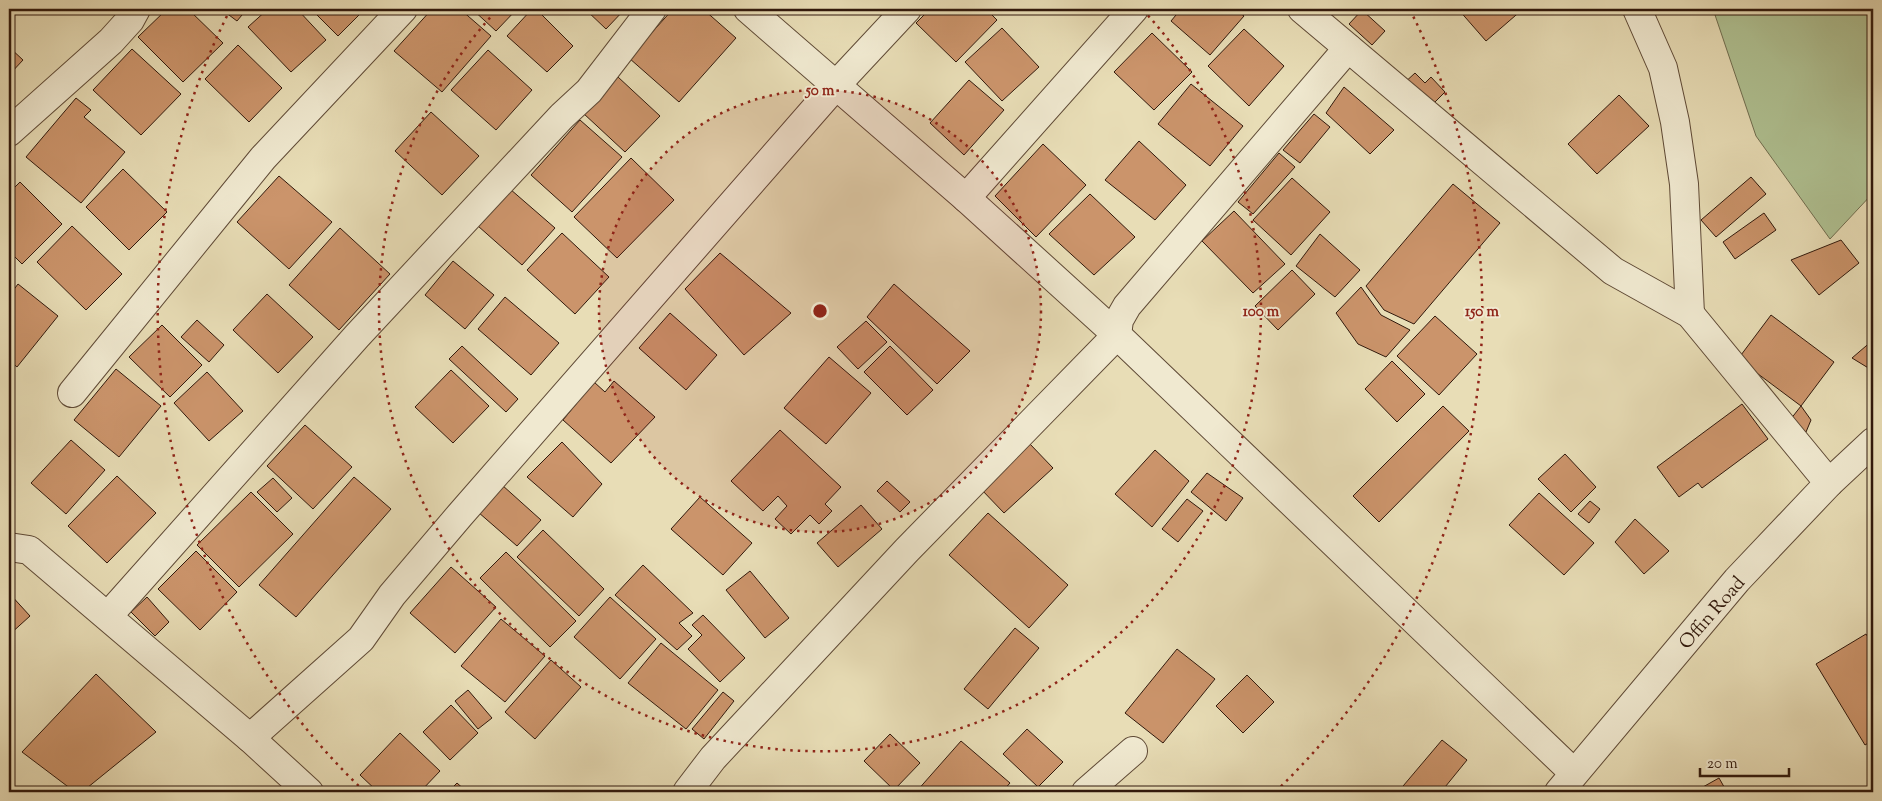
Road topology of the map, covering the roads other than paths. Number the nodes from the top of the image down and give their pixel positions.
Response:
1 (136, 9) edge
2 (403, 9) edge
3 (652, 9) edge
4 (748, 9) edge
5 (907, 9) edge
6 (1134, 9) edge
7 (1302, 9) edge
8 (1637, 9) edge
9 (1348, 48) junction
10 (837, 84) junction
11 (9, 132) edge
12 (966, 198) junction
13 (1690, 314) junction
14 (1117, 335) junction
15 (72, 393) dead end
16 (1873, 442) edge
17 (1829, 484) junction
18 (9, 547) edge
19 (108, 616) junction
20 (250, 738) junction
21 (1133, 751) dead end
22 (1566, 783) edge
23 (309, 792) edge
24 (687, 792) edge
25 (1086, 792) edge

1 - 11 street
2 - 15 street
3 - 19 street
4 - 10 street
5 - 10 street
6 - 12 street
7 - 9 street
8 - 13 street
9 - 13 street
9 - 14 street
10 - 12 street
10 - 20 street
12 - 14 street
13 - 17 street
14 - 22 street
14 - 24 street
16 - 17 street, Offin Road
17 - 22 street, Offin Road
18 - 19 street
19 - 20 street
20 - 23 street
21 - 25 street

